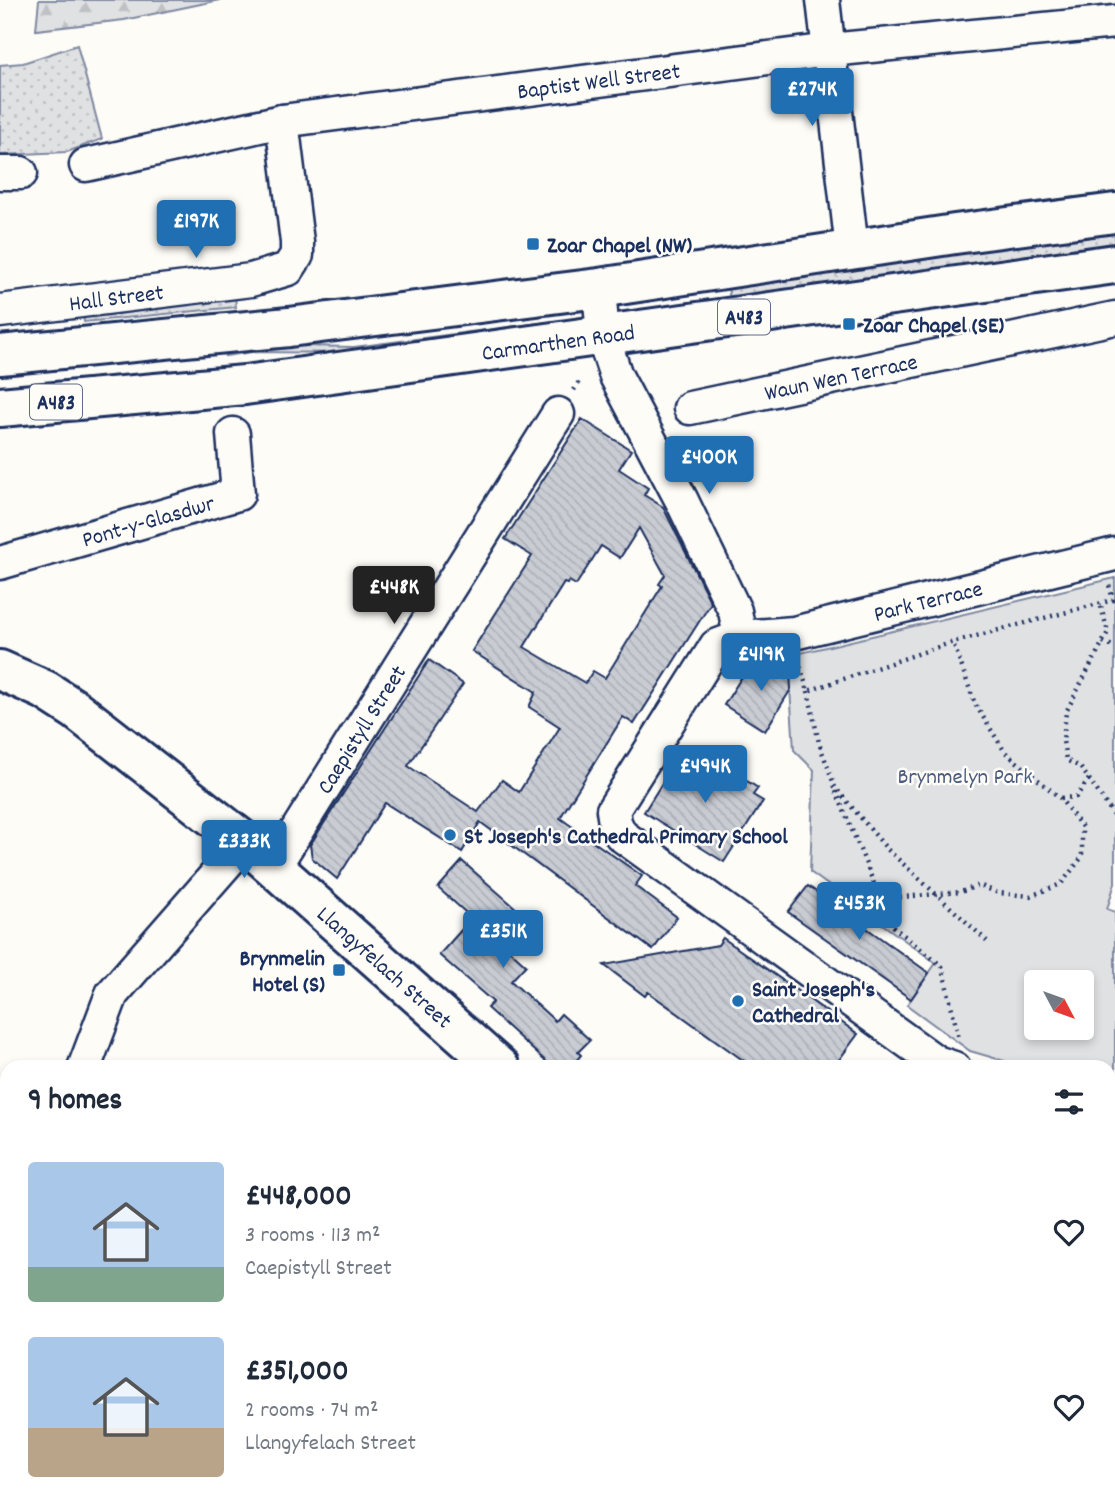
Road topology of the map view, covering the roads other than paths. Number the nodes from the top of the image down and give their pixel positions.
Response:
1 (823, 0) edge
2 (1115, 22) edge
3 (830, 50) junction
4 (282, 121) junction
5 (86, 166) dead end
6 (1115, 213) edge
7 (852, 249) junction
8 (1115, 264) edge
9 (599, 288) junction
10 (0, 311) edge
11 (1115, 318) edge
12 (603, 337) junction
13 (0, 355) edge
14 (373, 367) junction
15 (0, 382) edge
16 (0, 394) edge
17 (113, 397) junction
18 (0, 407) edge
19 (690, 408) dead end
20 (558, 414) dead end
21 (233, 434) dead end
22 (0, 563) edge
23 (1112, 566) edge
24 (740, 637) junction
25 (0, 670) edge
26 (245, 842) junction
27 (274, 867) junction
28 (88, 1060) edge
29 (491, 1060) edge
30 (943, 1060) edge

1 - 3 street
2 - 3 street, Baptist Well Street
3 - 4 street, Baptist Well Street
3 - 7 street
4 - 5 street, Baptist Well Street
4 - 10 street, Hall Street
6 - 7 main road, Carmarthen Road / A483
7 - 9 main road, Carmarthen Road / A483
8 - 12 main road, Carmarthen Road / A483
9 - 12 street
9 - 13 main road, Carmarthen Road / A483
11 - 19 street, Waun Wen Terrace
12 - 14 main road, Carmarthen Road / A483
12 - 24 street
14 - 15 main road, A483
14 - 17 main road, Carmarthen Road / A483
16 - 17 street
17 - 18 main road, Carmarthen Road / A483
20 - 27 street, Caepistyll Street
21 - 22 street, Pont-y-Glasdwr
23 - 24 street, Park Terrace
24 - 30 street
25 - 26 main road, Llangyfelach Street
26 - 27 main road, Llangyfelach Street
26 - 28 street
27 - 29 main road, Llangyfelach Street

